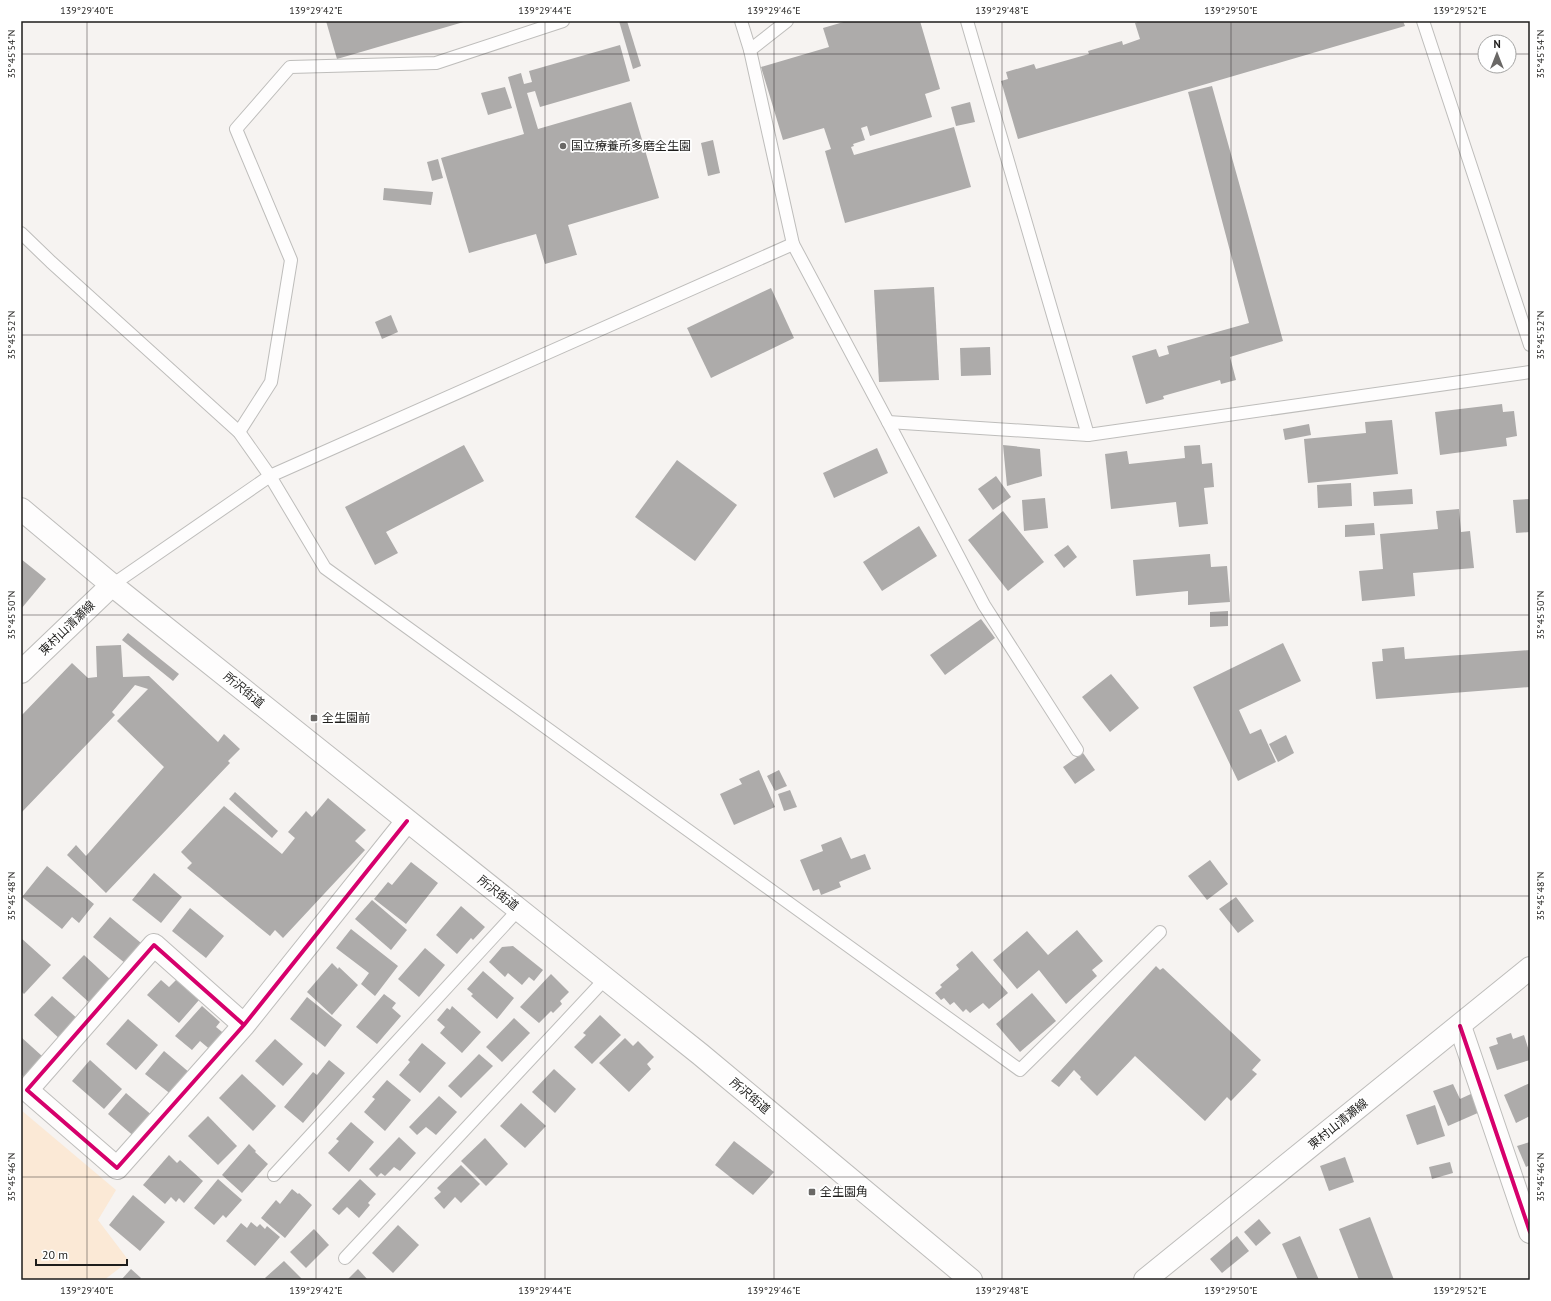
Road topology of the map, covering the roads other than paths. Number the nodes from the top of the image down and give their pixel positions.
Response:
1 (563, 21) edge
2 (741, 21) edge
3 (787, 21) edge
4 (967, 21) edge
5 (1423, 21) edge
6 (750, 50) junction
7 (21, 233) edge
8 (793, 244) junction
9 (1530, 345) edge
10 (1530, 372) edge
11 (888, 422) junction
12 (239, 432) junction
13 (1088, 435) junction
14 (270, 476) junction
15 (21, 510) edge
16 (112, 585) junction
17 (21, 672) edge
18 (1077, 750) dead end
19 (407, 821) junction
20 (519, 909) junction
21 (1160, 932) dead end
22 (1530, 968) edge
23 (606, 978) junction
24 (244, 1025) junction
25 (1460, 1026) junction
26 (274, 1175) dead end
27 (1530, 1232) edge
28 (345, 1258) dead end
29 (971, 1280) edge
30 (1145, 1280) edge

1 - 12 lane
2 - 6 lane
3 - 6 lane
4 - 13 lane
5 - 9 lane
6 - 8 lane
7 - 12 lane
8 - 11 lane
8 - 14 lane
10 - 13 lane
11 - 13 lane
11 - 18 lane
12 - 14 lane
14 - 16 lane
14 - 21 lane
15 - 16 main road, 所沢街道
16 - 17 main road, 東村山清瀬線
16 - 19 main road, 所沢街道
19 - 20 main road, 所沢街道
19 - 24 main road
20 - 23 main road, 所沢街道
20 - 26 lane
22 - 25 main road, 東村山清瀬線
23 - 28 lane
23 - 29 main road, 所沢街道
24 - 24 main road
25 - 27 main road
25 - 30 main road, 東村山清瀬線

